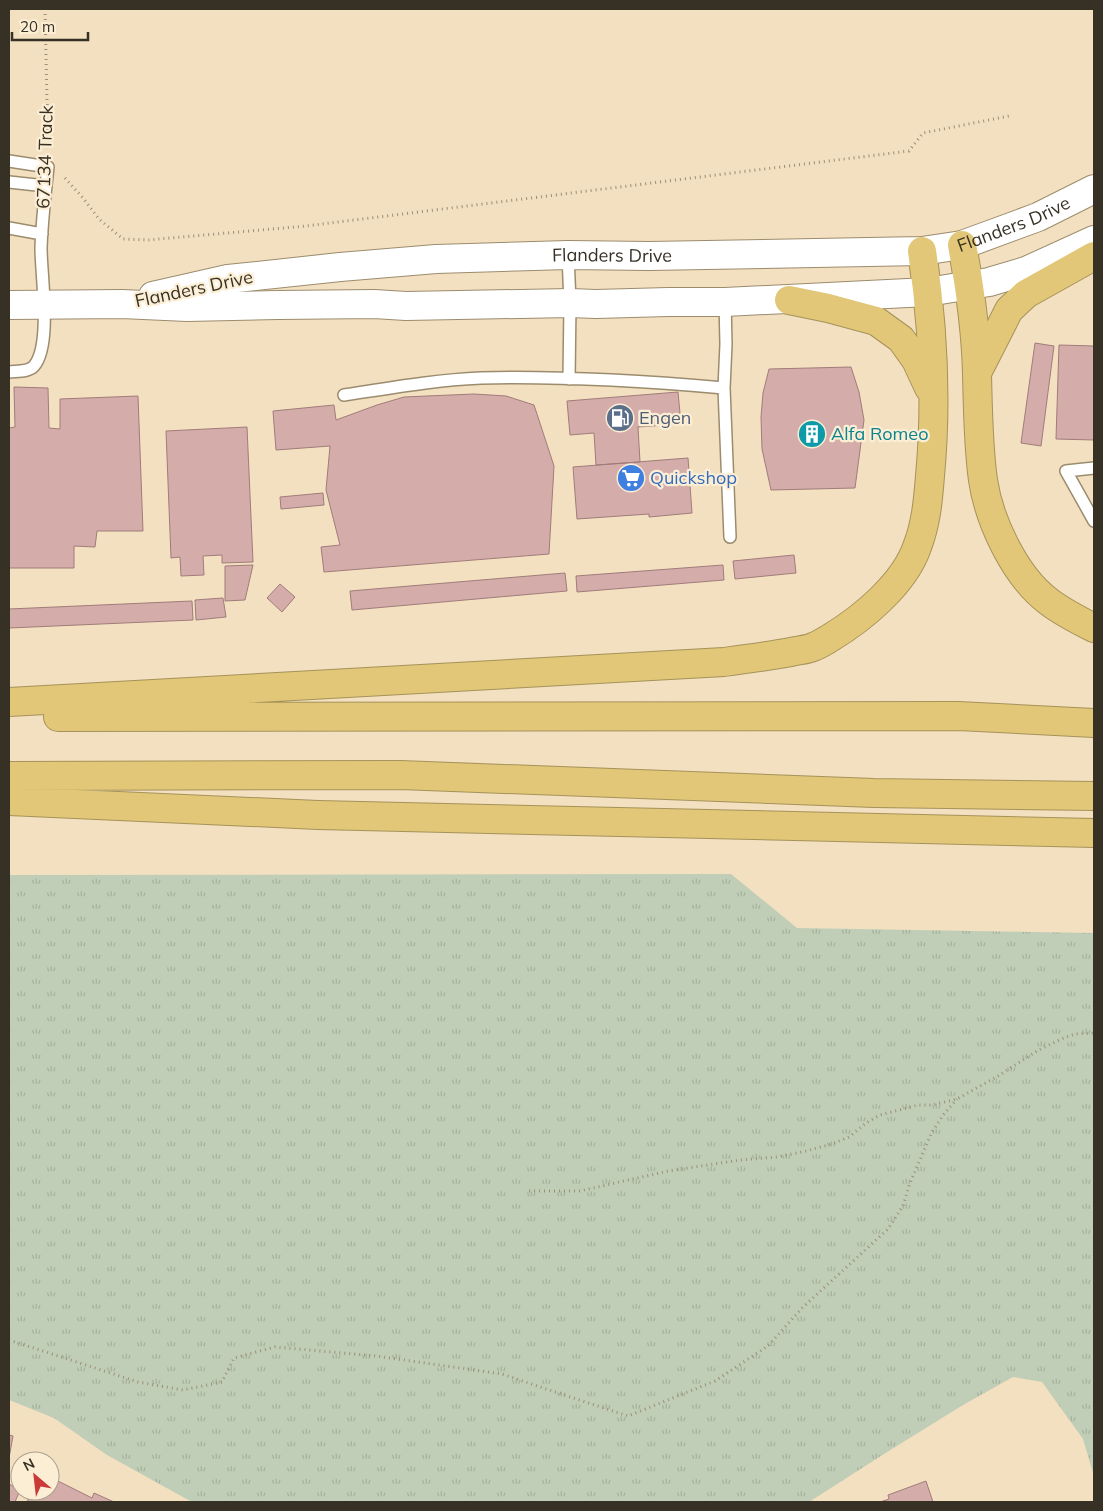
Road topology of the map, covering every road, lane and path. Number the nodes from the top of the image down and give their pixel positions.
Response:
1 (45, 9) edge
2 (1009, 116) dead end
3 (9, 161) edge
4 (48, 166) junction
5 (9, 182) edge
6 (46, 186) junction
7 (1094, 189) edge
8 (9, 228) edge
9 (42, 234) junction
10 (1094, 240) edge
11 (962, 246) junction
12 (922, 251) junction
13 (568, 255) junction
14 (1094, 256) edge
15 (970, 286) junction
16 (928, 292) junction
17 (789, 300) junction
18 (725, 302) junction
19 (570, 303) junction
20 (44, 304) junction
21 (122, 304) junction
22 (9, 305) edge
23 (9, 372) edge
24 (977, 373) junction
25 (569, 379) junction
26 (724, 388) junction
27 (344, 395) dead end
28 (935, 400) junction
29 (1094, 468) edge
30 (1094, 521) edge
31 (730, 537) dead end
32 (1094, 628) edge
33 (9, 702) edge
34 (9, 717) edge
35 (1094, 723) edge
36 (9, 776) edge
37 (1094, 796) edge
38 (9, 801) edge
39 (1094, 833) edge
40 (1094, 1033) edge
41 (957, 1099) junction
42 (529, 1191) dead end
43 (9, 1340) edge

1 - 4 path, 67134 Track
2 - 4 path
3 - 4 lane
4 - 6 lane, 67134 Track
5 - 6 lane
6 - 9 lane, 67134 Track
7 - 11 street, Flanders Drive
8 - 9 lane
9 - 20 lane, 67134 Track
10 - 15 street, Flanders Drive
11 - 12 street, Flanders Drive
11 - 15 highway
12 - 13 street, Flanders Drive
12 - 16 highway
13 - 19 lane
13 - 21 street, Flanders Drive
14 - 24 highway
15 - 16 street, Flanders Drive
15 - 24 highway
16 - 17 street, Flanders Drive
16 - 28 highway
17 - 18 street, Flanders Drive
17 - 28 highway
18 - 19 street, Flanders Drive
18 - 26 lane
19 - 21 street, Flanders Drive
19 - 25 lane
20 - 21 street, Flanders Drive
20 - 22 street, Flanders Drive
20 - 23 lane, 67134 Track
24 - 32 highway
25 - 26 lane
25 - 27 lane
26 - 31 lane
28 - 33 highway
29 - 30 lane
34 - 35 highway
36 - 37 highway
38 - 39 highway
40 - 41 path
41 - 42 path
41 - 43 path

